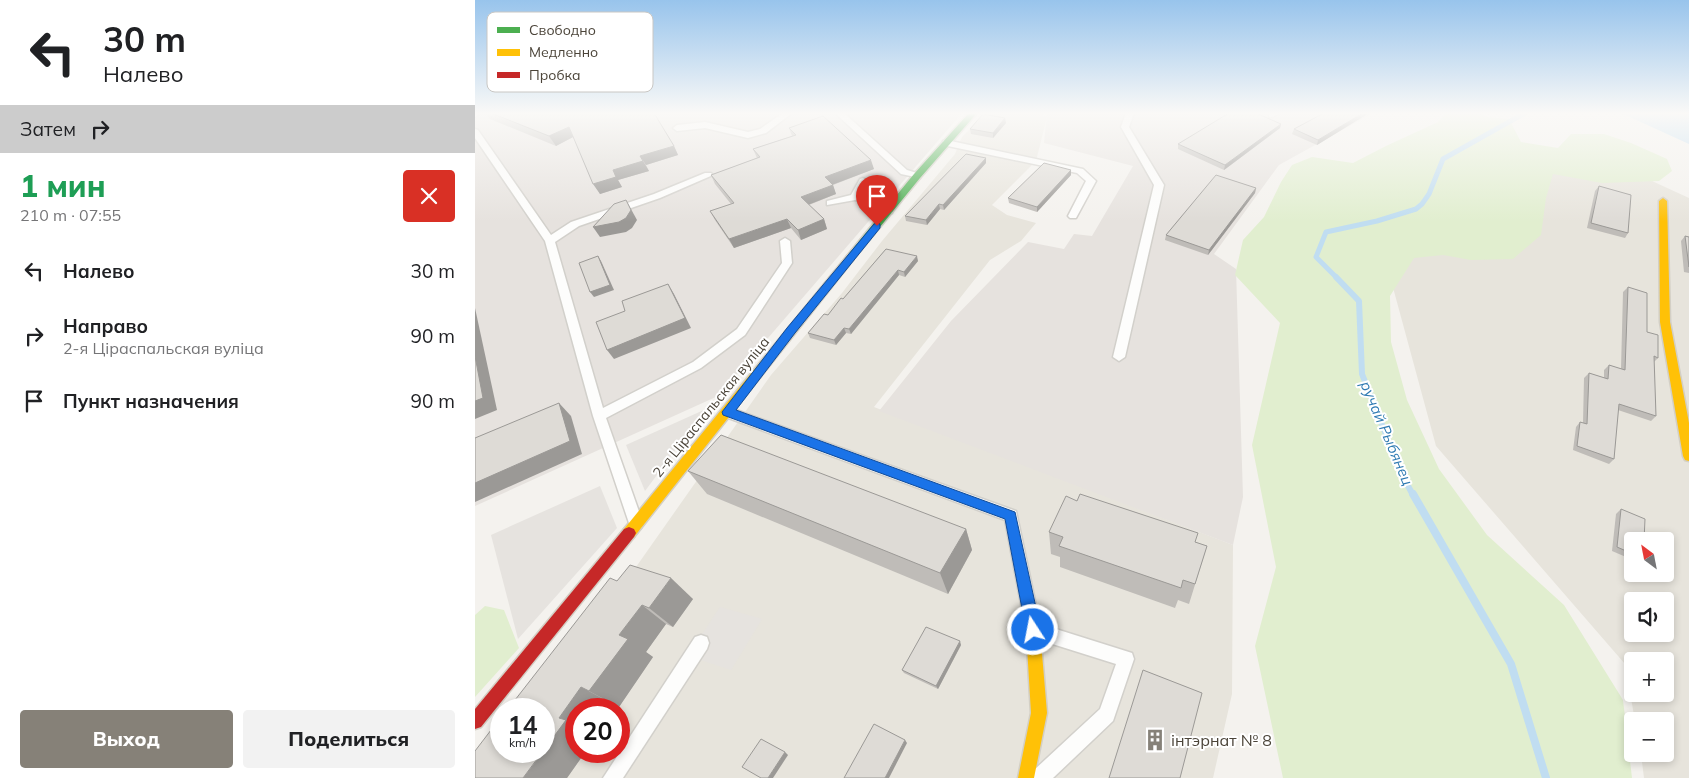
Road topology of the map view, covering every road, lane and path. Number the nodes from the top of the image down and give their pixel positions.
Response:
1 (487, 149) edge
2 (879, 149) edge
3 (940, 149) edge
4 (975, 149) edge
5 (1138, 149) edge
6 (708, 175) dead end
7 (917, 176) junction
8 (863, 181) dead end
9 (855, 197) junction
10 (1663, 201) dead end
11 (830, 202) dead end
12 (889, 211) junction
13 (1073, 216) dead end
14 (550, 241) junction
15 (785, 241) dead end
16 (1119, 357) dead end
17 (727, 412) junction
18 (599, 416) junction
19 (1689, 456) edge
20 (637, 524) junction
21 (1033, 630) junction
22 (701, 643) dead end
23 (475, 721) edge
24 (612, 778) edge
25 (1026, 778) edge
26 (1040, 778) edge

1 - 14 lane
2 - 7 lane
3 - 7 street, 2-я Ціраспальская вуліца
4 - 13 lane
5 - 16 lane
6 - 14 lane
7 - 12 street, 2-я Ціраспальская вуліца
8 - 9 lane
9 - 11 lane
9 - 12 lane
10 - 19 street
12 - 17 street, 2-я Ціраспальская вуліца
14 - 18 lane
15 - 18 lane
17 - 20 street, 2-я Ціраспальская вуліца
17 - 21 lane
18 - 20 lane
20 - 23 street, 2-я Ціраспальская вуліца
21 - 25 street
21 - 26 lane
22 - 24 lane

